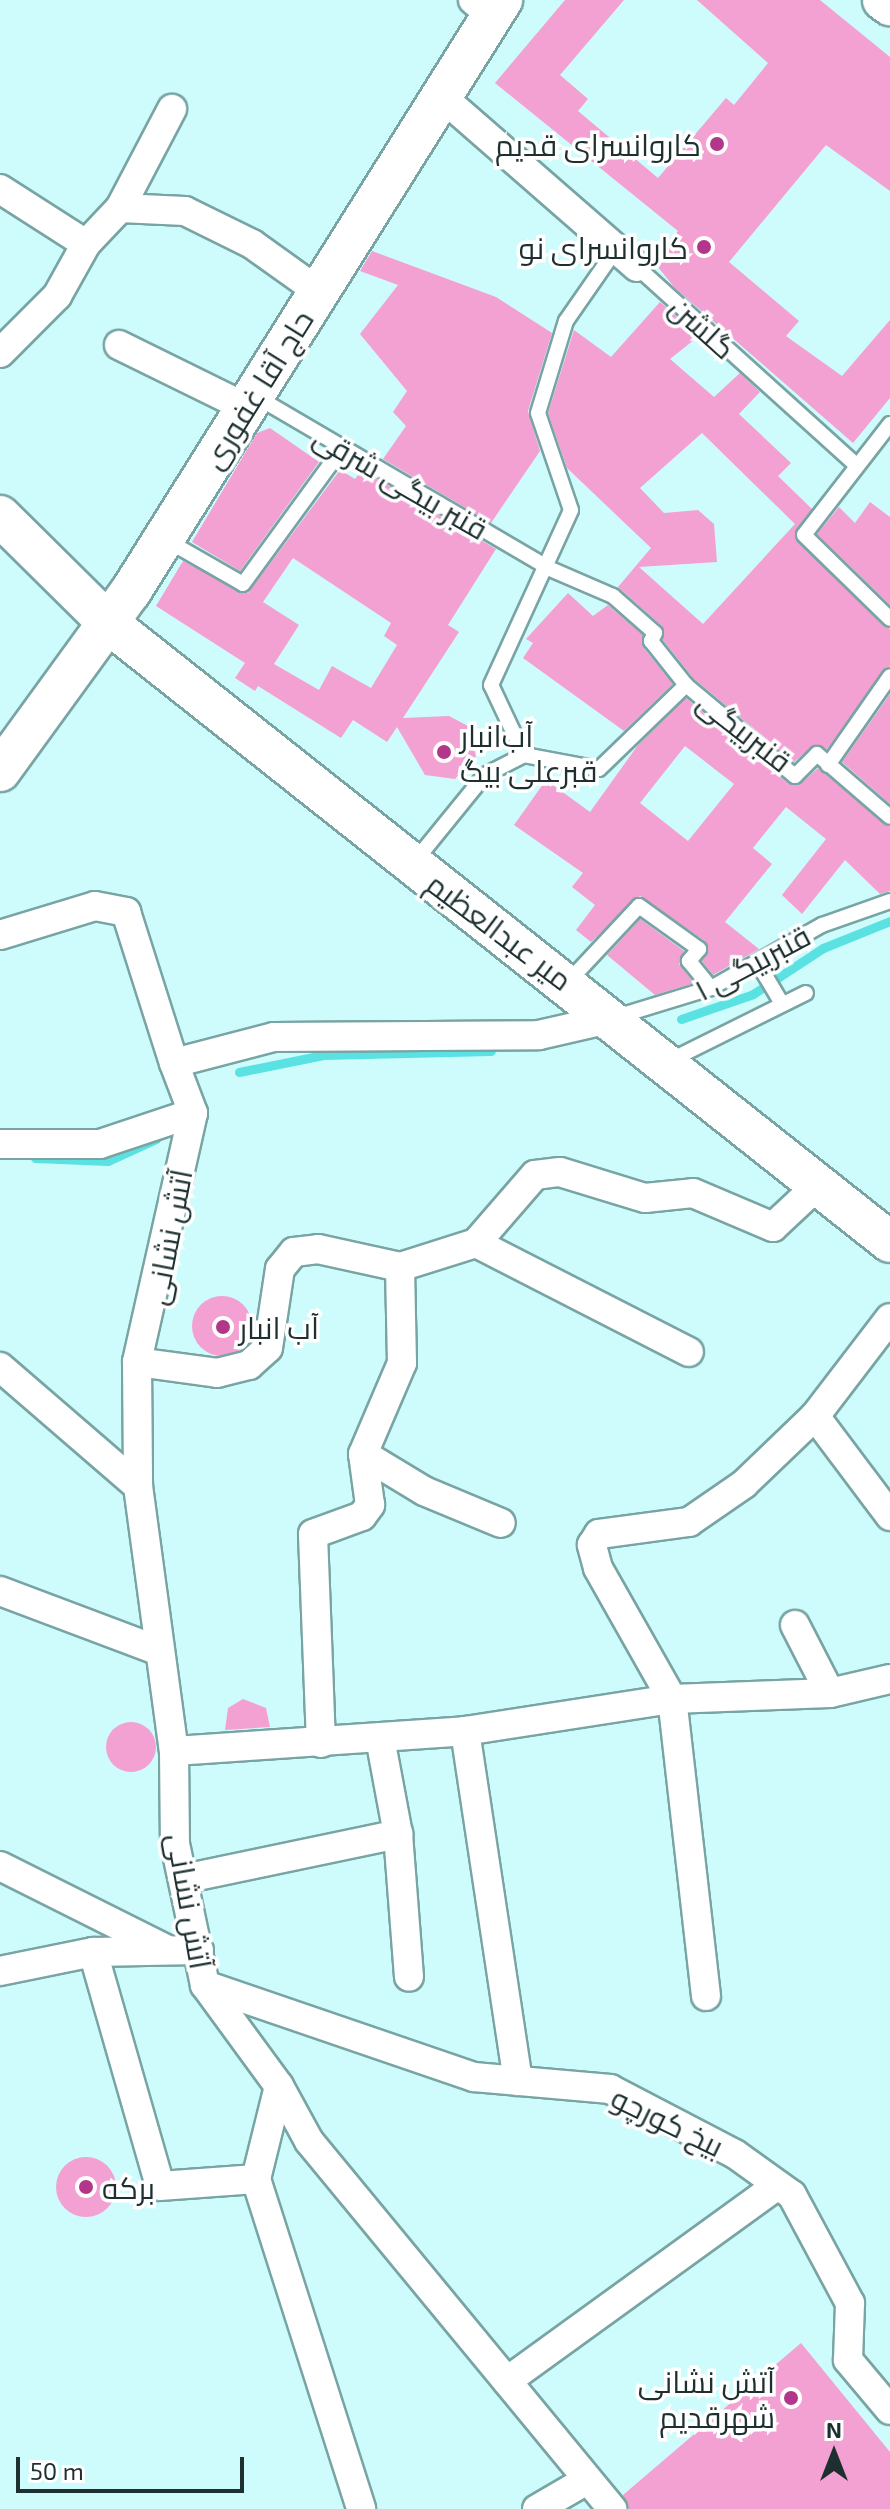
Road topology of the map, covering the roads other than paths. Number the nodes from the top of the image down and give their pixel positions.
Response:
1 (883, 0) edge
2 (489, 5) edge
3 (890, 5) edge
4 (441, 96) junction
5 (172, 109) dead end
6 (0, 189) edge
7 (120, 208) junction
8 (86, 244) junction
9 (627, 258) junction
10 (318, 291) junction
11 (119, 345) dead end
12 (0, 353) edge
13 (249, 401) junction
14 (890, 424) edge
15 (342, 448) junction
16 (856, 465) junction
17 (0, 516) edge
18 (163, 538) junction
19 (548, 568) junction
20 (890, 619) edge
21 (108, 623) junction
22 (890, 676) edge
23 (686, 685) junction
24 (524, 755) junction
25 (828, 765) junction
26 (0, 771) edge
27 (890, 817) edge
28 (412, 864) junction
29 (890, 901) edge
30 (0, 935) edge
31 (759, 965) junction
32 (568, 983) junction
33 (711, 988) junction
34 (806, 993) dead end
35 (781, 1002) junction
36 (613, 1018) junction
37 (174, 1063) junction
38 (665, 1063) junction
39 (193, 1113) junction
40 (0, 1144) edge
41 (819, 1184) junction
42 (890, 1242) edge
43 (476, 1243) junction
44 (400, 1267) junction
45 (890, 1318) edge
46 (689, 1352) dead end
47 (137, 1362) junction
48 (0, 1367) edge
49 (815, 1416) junction
50 (363, 1454) junction
51 (138, 1486) junction
52 (890, 1516) edge
53 (501, 1523) dead end
54 (0, 1591) edge
55 (795, 1625) dead end
56 (157, 1650) junction
57 (890, 1679) edge
58 (830, 1693) junction
59 (672, 1699) junction
60 (465, 1731) junction
61 (380, 1738) junction
62 (321, 1743) junction
63 (174, 1751) junction
64 (398, 1834) junction
65 (0, 1866) edge
66 (188, 1878) junction
67 (185, 1951) junction
68 (93, 1952) junction
69 (0, 1971) edge
70 (409, 1977) dead end
71 (205, 1985) junction
72 (706, 1996) dead end
73 (518, 2081) junction
74 (279, 2086) junction
75 (256, 2179) junction
76 (778, 2185) junction
77 (507, 2381) junction
78 (890, 2410) edge
79 (587, 2480) junction
80 (361, 2509) edge
81 (537, 2509) edge
82 (612, 2509) edge

1 - 3 main road
2 - 4 main road, حاج آقا غفوری
4 - 9 street, گلشن
4 - 10 main road, حاج آقا غفوری
5 - 7 street
6 - 8 street
7 - 8 street
7 - 10 street
8 - 12 street
9 - 16 lane, گلشن
9 - 19 lane
10 - 13 main road, حاج آقا غفوری
11 - 13 street
13 - 15 lane, قنبر بیگی شرقی
13 - 18 main road, حاج آقا غفوری
14 - 16 lane
15 - 18 lane
15 - 19 lane, قنبر بیگی شرقی
16 - 20 lane
17 - 21 main road, میر عبدالعظیم
18 - 21 main road, حاج آقا غفوری
19 - 23 lane, قنبر بیگی شرقی
19 - 24 lane
21 - 26 main road, حاج آقا غفوری
21 - 28 main road, میر عبدالعظیم
22 - 25 lane
23 - 24 lane, قنبربیگی
23 - 25 lane, قنبربیگی
24 - 28 lane
25 - 27 lane, قنبربیگی
28 - 32 main road, میر عبدالعظیم
29 - 31 lane, قنبربیگی ۱
30 - 37 street
31 - 33 lane, قنبربیگی ۱
31 - 35 lane
32 - 33 lane
32 - 36 main road, میر عبدالعظیم
33 - 36 lane, قنبربیگی ۱
34 - 35 lane
35 - 38 lane
36 - 37 street
36 - 38 main road, میر عبدالعظیم
37 - 39 street
38 - 41 main road, میر عبدالعظیم
39 - 40 street
39 - 47 street, آتش نشانی
41 - 42 main road, میر عبدالعظیم
41 - 43 street
43 - 44 street
43 - 46 street
44 - 47 street
44 - 50 street
45 - 49 street
47 - 51 street, آتش نشانی
48 - 51 street
49 - 52 street
49 - 59 street
50 - 53 street
50 - 62 street
51 - 56 street, آتش نشانی
54 - 56 street
55 - 58 street
56 - 63 street, آتش نشانی
57 - 58 street
58 - 59 street
59 - 60 street
59 - 72 street
60 - 61 street
60 - 73 street
61 - 62 street
61 - 64 street
62 - 63 street
63 - 66 street, آتش نشانی
64 - 66 street
64 - 70 street
65 - 67 street
66 - 67 street, آتش نشانی
67 - 68 street
67 - 71 street, آتش نشانی
68 - 69 street
68 - 75 street
71 - 73 street, بیخ کورچو
71 - 74 street, آتش نشانی
73 - 76 street, بیخ کورچو
74 - 75 street
74 - 77 street, آتش نشانی
75 - 80 street
76 - 77 street
76 - 78 street, بیخ کورچو
77 - 79 street, آتش نشانی
79 - 81 street
79 - 82 street, آتش نشانی

